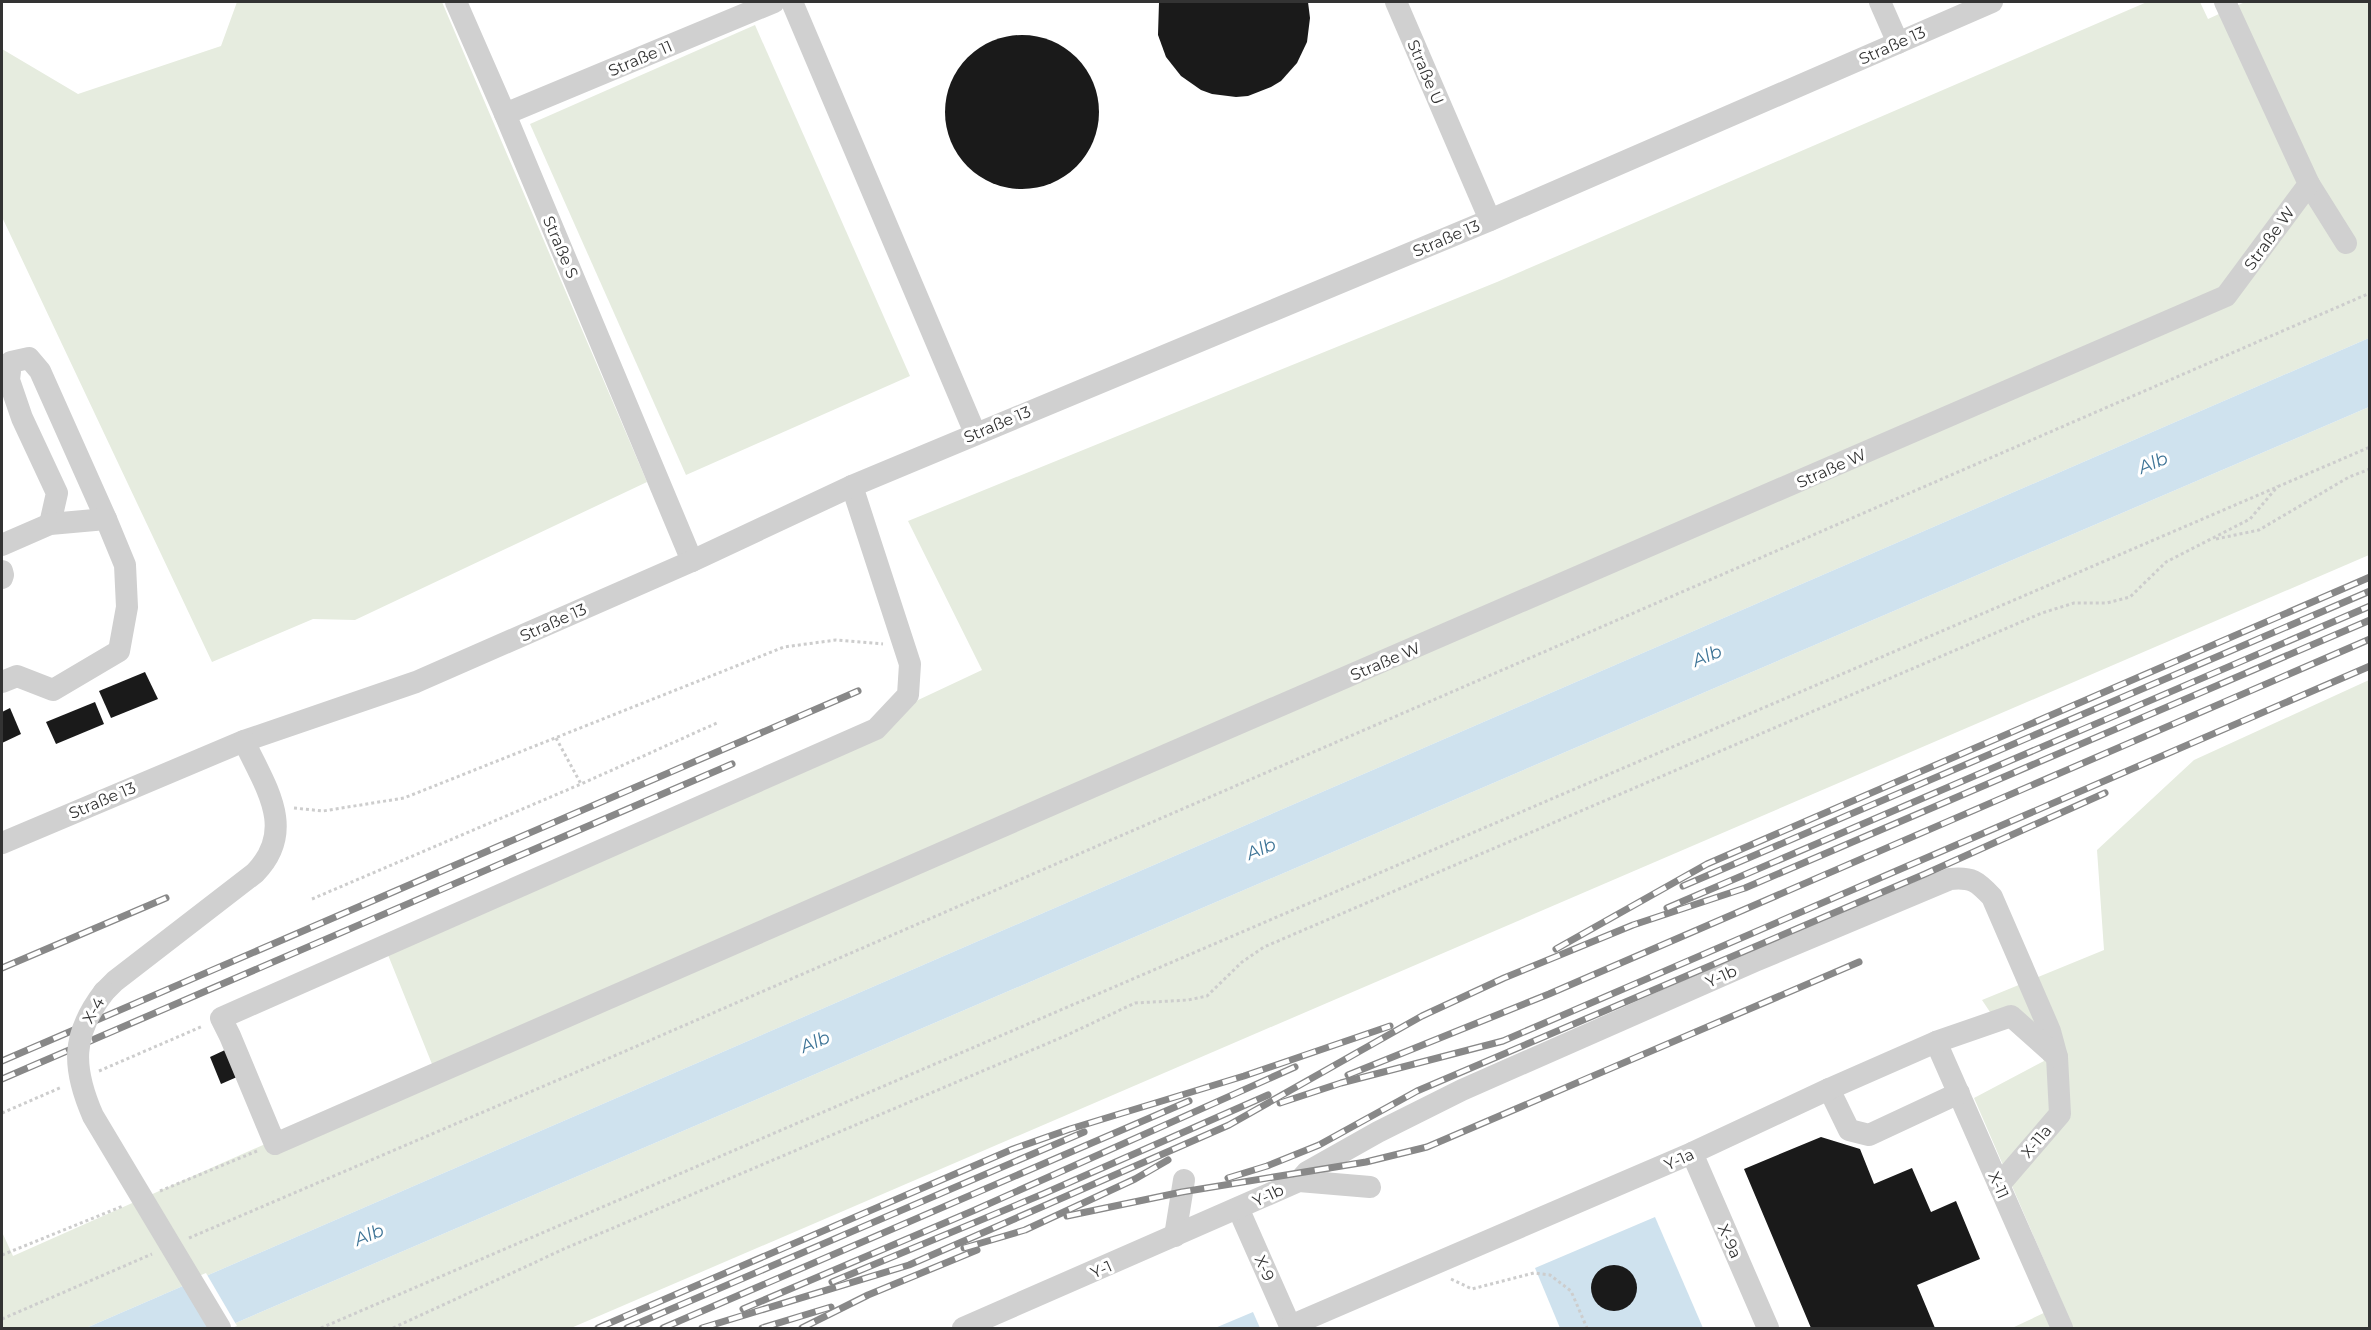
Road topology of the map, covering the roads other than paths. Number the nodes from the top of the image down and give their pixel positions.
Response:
1 (456, 2) edge
2 (774, 2) edge
3 (792, 2) edge
4 (1396, 2) edge
5 (1880, 2) edge
6 (1992, 2) edge
7 (2225, 2) edge
8 (1898, 43) junction
9 (505, 114) junction
10 (2309, 184) junction
11 (1490, 220) junction
12 (2346, 243) dead end
13 (975, 434) junction
14 (852, 486) junction
15 (106, 519) junction
16 (50, 525) junction
17 (2, 545) edge
18 (692, 561) junction
19 (2, 571) edge
20 (2, 578) edge
21 (2, 682) edge
22 (244, 741) junction
23 (2, 843) edge
24 (1936, 1042) junction
25 (2057, 1057) junction
26 (1829, 1089) junction
27 (1959, 1093) junction
28 (1692, 1153) junction
29 (1184, 1180) dead end
30 (1299, 1181) junction
31 (1999, 1185) junction
32 (1370, 1187) dead end
33 (1238, 1208) junction
34 (1174, 1236) junction
35 (991, 1323) edge
36 (1291, 1328) edge
37 (220, 1329) edge
38 (963, 1329) edge
39 (1768, 1329) edge
40 (2062, 1329) edge

1 - 9 street, Straße S
2 - 9 street, Straße 11
3 - 13 street
4 - 11 street, Straße U
5 - 8 street
6 - 8 street, Straße 13
7 - 10 street
8 - 11 street, Straße 13
9 - 18 street, Straße S
10 - 12 street
10 - 14 street, Straße W
11 - 13 street, Straße 13
13 - 14 street, Straße 13
14 - 18 street, Straße 13
15 - 16 street
15 - 16 street
15 - 21 street
16 - 17 street
18 - 22 street, Straße 13
19 - 20 street
22 - 23 street, Straße 13
22 - 37 street, X-4, bridge
24 - 25 street, Y-1a
24 - 26 street, Y-1a
24 - 27 street, X-11
25 - 30 street, Y-1b
25 - 31 street, X-11a
26 - 27 street
26 - 28 street, Y-1a
27 - 31 street, X-11
28 - 36 street, Y-1a
28 - 39 street, X-9a
29 - 34 street
30 - 32 street, Y-1b
30 - 33 street, Y-1b
31 - 40 street, X-11
33 - 34 street, Y-1
33 - 36 street, X-9
34 - 35 street, Y-1
35 - 38 street, Y-1

